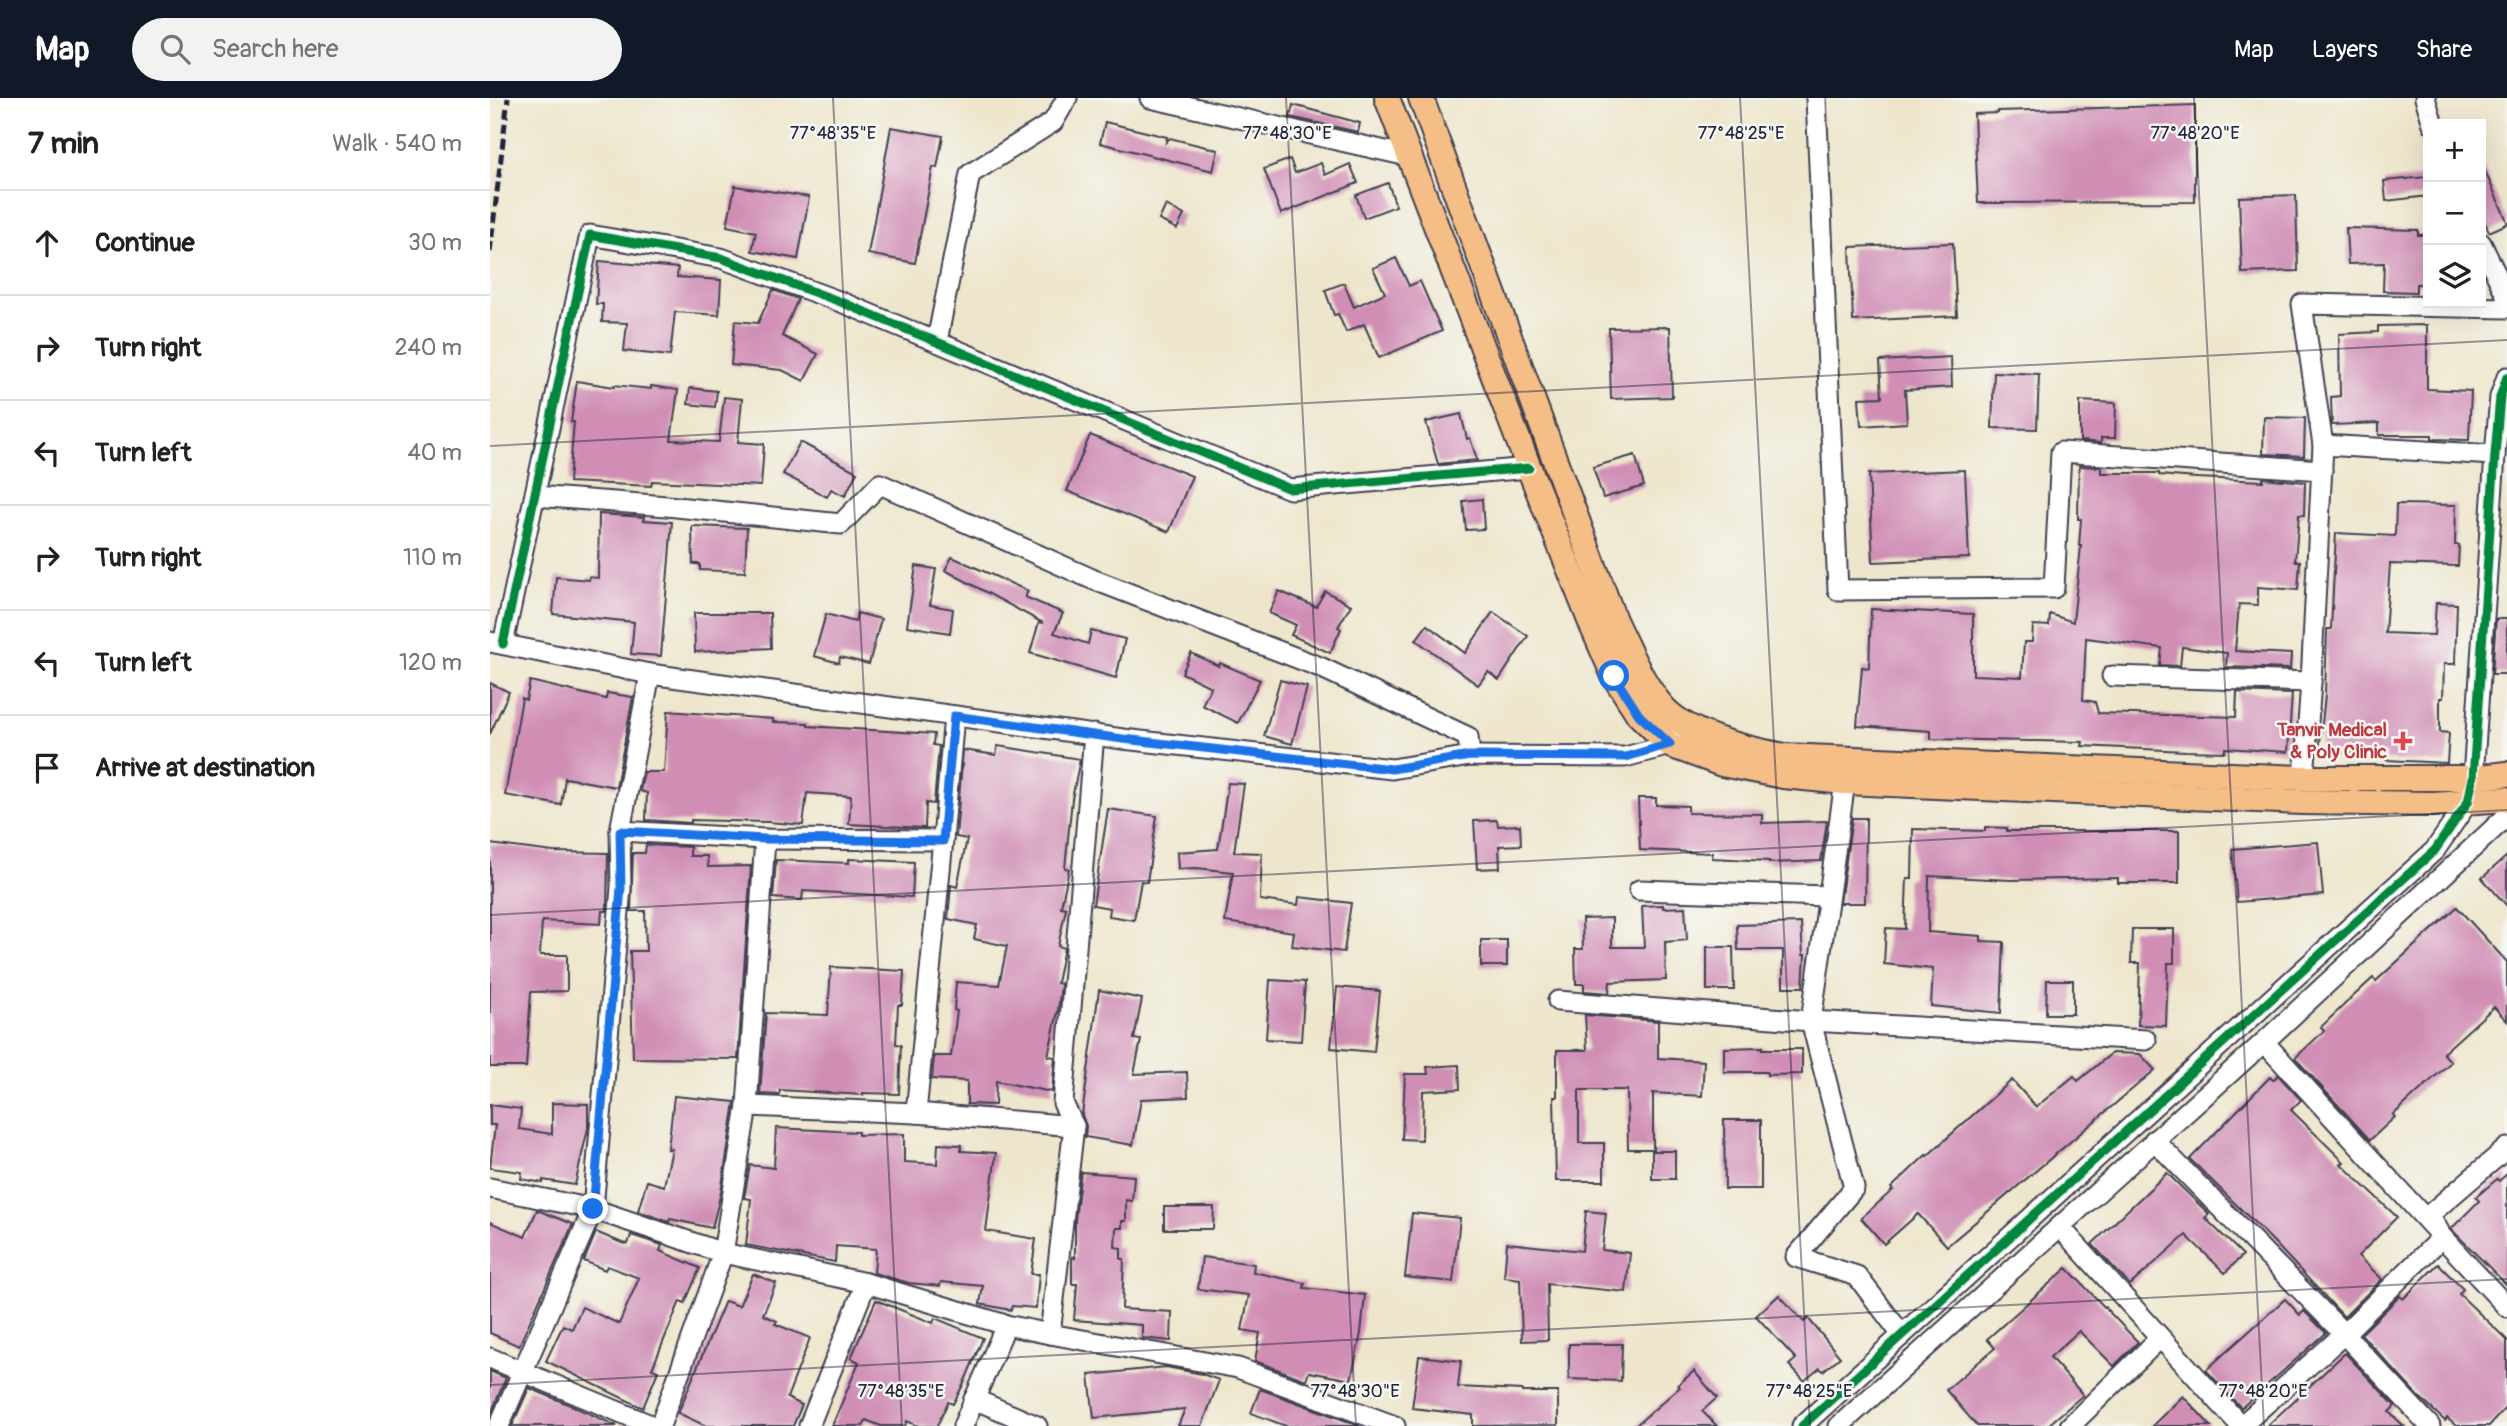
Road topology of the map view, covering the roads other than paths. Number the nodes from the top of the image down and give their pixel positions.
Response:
1 (1067, 98) edge
2 (1150, 98) edge
3 (1387, 98) edge
4 (1420, 98) edge
5 (1816, 98) edge
6 (2425, 98) edge
7 (2431, 119) edge
8 (1408, 156) junction
9 (2482, 245) edge
10 (2507, 297) edge
11 (2507, 308) edge
12 (937, 341) junction
13 (2507, 377) edge
14 (2323, 445) junction
15 (2495, 455) junction
16 (1529, 468) junction
17 (2322, 470) junction
18 (535, 496) junction
19 (497, 643) edge
20 (650, 674) junction
21 (2112, 676) dead end
22 (2311, 682) junction
23 (954, 716) junction
24 (1689, 726) junction
25 (1094, 734) junction
26 (1670, 744) junction
27 (1470, 756) junction
28 (2507, 774) edge
29 (2304, 778) junction
30 (1845, 782) junction
31 (2470, 790) junction
32 (2507, 799) edge
33 (2507, 816) edge
34 (620, 831) junction
35 (765, 839) junction
36 (943, 841) junction
37 (1639, 890) dead end
38 (1828, 896) junction
39 (1558, 1001) dead end
40 (1811, 1021) junction
41 (2146, 1040) dead end
42 (2264, 1042) junction
43 (747, 1106) junction
44 (916, 1114) junction
45 (1074, 1126) junction
46 (2154, 1140) junction
47 (2507, 1148) edge
48 (490, 1188) edge
49 (593, 1209) junction
50 (2059, 1226) junction
51 (2442, 1237) junction
52 (723, 1254) junction
53 (866, 1283) junction
54 (2507, 1307) edge
55 (1006, 1325) junction
56 (1050, 1334) junction
57 (2344, 1334) junction
58 (1902, 1335) junction
59 (2160, 1338) junction
60 (490, 1358) edge
61 (521, 1372) junction
62 (974, 1399) junction
63 (1372, 1422) edge
64 (499, 1426) edge
65 (653, 1426) edge
66 (660, 1426) edge
67 (809, 1426) edge
68 (963, 1426) edge
69 (1037, 1426) edge
70 (1395, 1426) edge
71 (1802, 1426) edge
72 (1839, 1426) edge
73 (2070, 1426) edge
74 (2241, 1426) edge
75 (2430, 1426) edge

1 - 12 street
2 - 8 street
3 - 8 main road
4 - 24 main road
5 - 17 street
6 - 7 street
8 - 16 main road
9 - 10 street
11 - 14 street
12 - 16 street
12 - 18 street
13 - 15 street
14 - 15 street
14 - 17 street
15 - 31 street
16 - 26 main road
17 - 22 street
18 - 19 street
18 - 27 street
19 - 20 street
20 - 23 street
20 - 34 street
21 - 22 street
22 - 29 street
23 - 25 street
23 - 36 street
24 - 26 street
24 - 29 main road
25 - 27 street
25 - 45 street
26 - 27 street
26 - 30 main road
28 - 31 main road
29 - 31 main road
30 - 31 main road
30 - 38 street
31 - 32 main road
31 - 58 street
33 - 42 street
34 - 35 street
34 - 49 street
35 - 36 street
35 - 43 street
36 - 44 street
37 - 38 street
38 - 40 street
39 - 40 street
40 - 41 street
40 - 58 street
42 - 46 street
42 - 51 street
43 - 44 street
43 - 52 street
44 - 45 street
45 - 56 street
46 - 50 street
46 - 57 street
47 - 51 street
48 - 49 street
49 - 52 street
49 - 61 street
50 - 59 street
50 - 72 street
51 - 54 street
51 - 57 street
52 - 53 street
52 - 66 street
53 - 55 street
53 - 67 street
55 - 56 street
55 - 62 street
56 - 63 street
57 - 74 street
57 - 75 street
58 - 71 street
59 - 73 street
59 - 74 street
60 - 61 street
61 - 64 street
61 - 65 street
62 - 68 street
62 - 69 street
63 - 70 street

